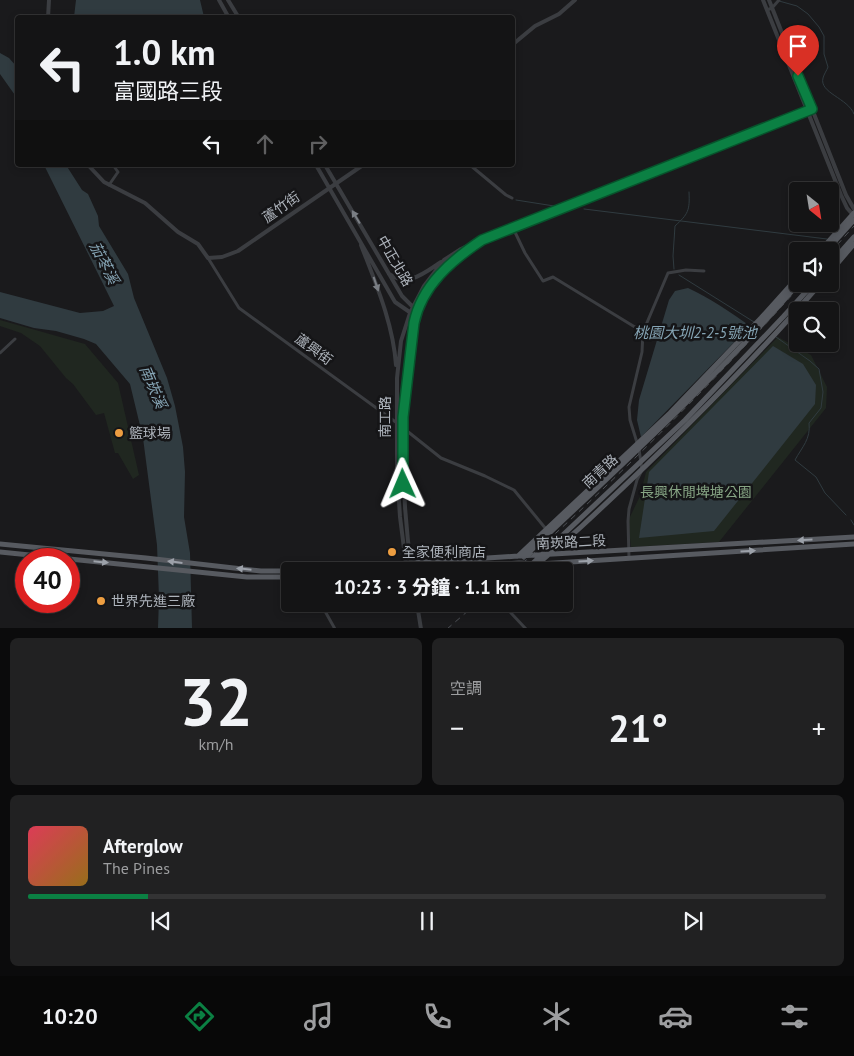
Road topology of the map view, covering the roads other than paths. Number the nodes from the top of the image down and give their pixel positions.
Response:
1 (49, 0) edge
2 (218, 0) edge
3 (228, 0) edge
4 (575, 0) edge
5 (763, 0) edge
6 (769, 0) edge
7 (779, 0) edge
8 (770, 9) junction
9 (48, 15) edge
10 (227, 15) edge
11 (236, 15) edge
12 (515, 43) edge
13 (812, 109) junction
14 (807, 112) junction
15 (90, 167) edge
16 (114, 167) edge
17 (317, 167) edge
18 (326, 167) edge
19 (360, 167) edge
20 (472, 167) edge
21 (335, 183) junction
22 (110, 185) junction
23 (329, 187) junction
24 (512, 198) dead end
25 (854, 214) edge
26 (513, 228) junction
27 (854, 237) edge
28 (358, 238) junction
29 (482, 240) junction
30 (828, 242) edge
31 (833, 242) edge
32 (854, 244) edge
33 (839, 254) edge
34 (843, 257) junction
35 (208, 258) junction
36 (444, 260) junction
37 (839, 262) edge
38 (704, 271) dead end
39 (390, 274) junction
40 (789, 287) edge
41 (806, 292) edge
42 (813, 292) edge
43 (790, 294) joint
44 (772, 306) junction
45 (413, 307) junction
46 (416, 312) junction
47 (410, 313) junction
48 (643, 332) junction
49 (14, 339) dead end
50 (0, 354) edge
51 (397, 378) junction
52 (702, 379) junction
53 (695, 393) junction
54 (713, 398) junction
55 (695, 410) junction
56 (397, 423) junction
57 (403, 428) junction
58 (639, 447) junction
59 (641, 461) junction
60 (642, 470) junction
61 (547, 530) junction
62 (854, 537) edge
63 (0, 544) edge
64 (854, 544) edge
65 (629, 551) junction
66 (0, 552) edge
67 (541, 555) junction
68 (549, 555) junction
69 (518, 556) junction
70 (525, 556) junction
71 (629, 558) junction
72 (409, 562) edge
73 (410, 562) edge
74 (459, 562) edge
75 (512, 562) edge
76 (520, 562) edge
77 (537, 562) edge
78 (539, 562) edge
79 (567, 562) edge
80 (281, 571) edge
81 (281, 577) edge
82 (326, 612) edge
83 (418, 612) edge
84 (510, 612) edge
85 (335, 628) edge
86 (421, 628) edge
87 (526, 628) edge

1 - 9 street
2 - 10 street
3 - 11 street
4 - 12 street
5 - 8 street
6 - 8 street
7 - 8 street
8 - 13 street
8 - 14 street
13 - 14 street, 南工路
13 - 25 street
14 - 25 street
14 - 26 street, 南工路
15 - 22 street, 蘆興街
16 - 22 street
17 - 23 street, 中正北路
18 - 21 street, 中正北路
19 - 21 street, 蘆竹街
20 - 24 street
21 - 23 street, 蘆竹街
39 -> 21 street, 中正北路
22 - 35 street, 蘆興街
23 - 28 street, 中正北路
23 - 35 street, 蘆竹街
25 - 30 main road
25 - 31 main road
26 - 29 street, 南工路
26 - 48 street
27 - 33 main road
27 - 34 main road
28 - 47 street, 中正北路
28 -> 51 street
29 - 36 street, 南工路
29 - 46 street, 南工路
32 - 34 main road
34 - 37 main road
35 - 56 street, 蘆興街
36 - 39 street
36 - 45 street, 南工路
38 - 48 street
39 - 45 street, 中正北路
40 - 44 main road
41 - 55 main road, 南青路
42 - 54 main road
43 - 44 main road, 南青路
43 - 53 main road, 南青路
44 - 52 main road
45 - 46 street, 中正北路
45 - 47 street, 南工路
46 - 47 street
46 - 57 street, 南工路
47 - 51 street, 南工路
48 - 58 street
49 - 50 street
51 - 56 street, 南工路
52 - 53 main road, 南青路
52 - 58 main road
53 - 58 main road, 南青路
54 - 55 main road, 南青路
54 - 60 main road
55 - 59 main road, 南青路
56 - 57 street, 蘆興街
56 - 72 street, 南工路
57 - 61 street, 蘆興街
57 - 73 street, 南工路
58 - 59 street
58 - 61 main road
58 - 70 main road, 南青路
59 - 60 street
59 - 67 main road, 南青路
60 - 65 street
60 - 68 main road
61 - 69 main road
62 -> 65 main road, 南崁路二段
80 -> 63 main road, 南崁路二段
71 -> 64 main road, 南崁路二段
65 - 68 main road, 南崁路二段
65 - 71 street
66 -> 81 main road
67 - 68 main road, 南崁路二段
67 - 70 main road, 南崁路二段
67 - 77 main road, 南青路
68 - 78 main road
69 - 70 main road, 南崁路二段
69 - 74 main road, 南崁路二段
69 - 75 main road
70 - 76 main road, 南青路
79 -> 71 main road, 南崁路二段
82 - 85 street
83 - 86 street
84 - 87 street

